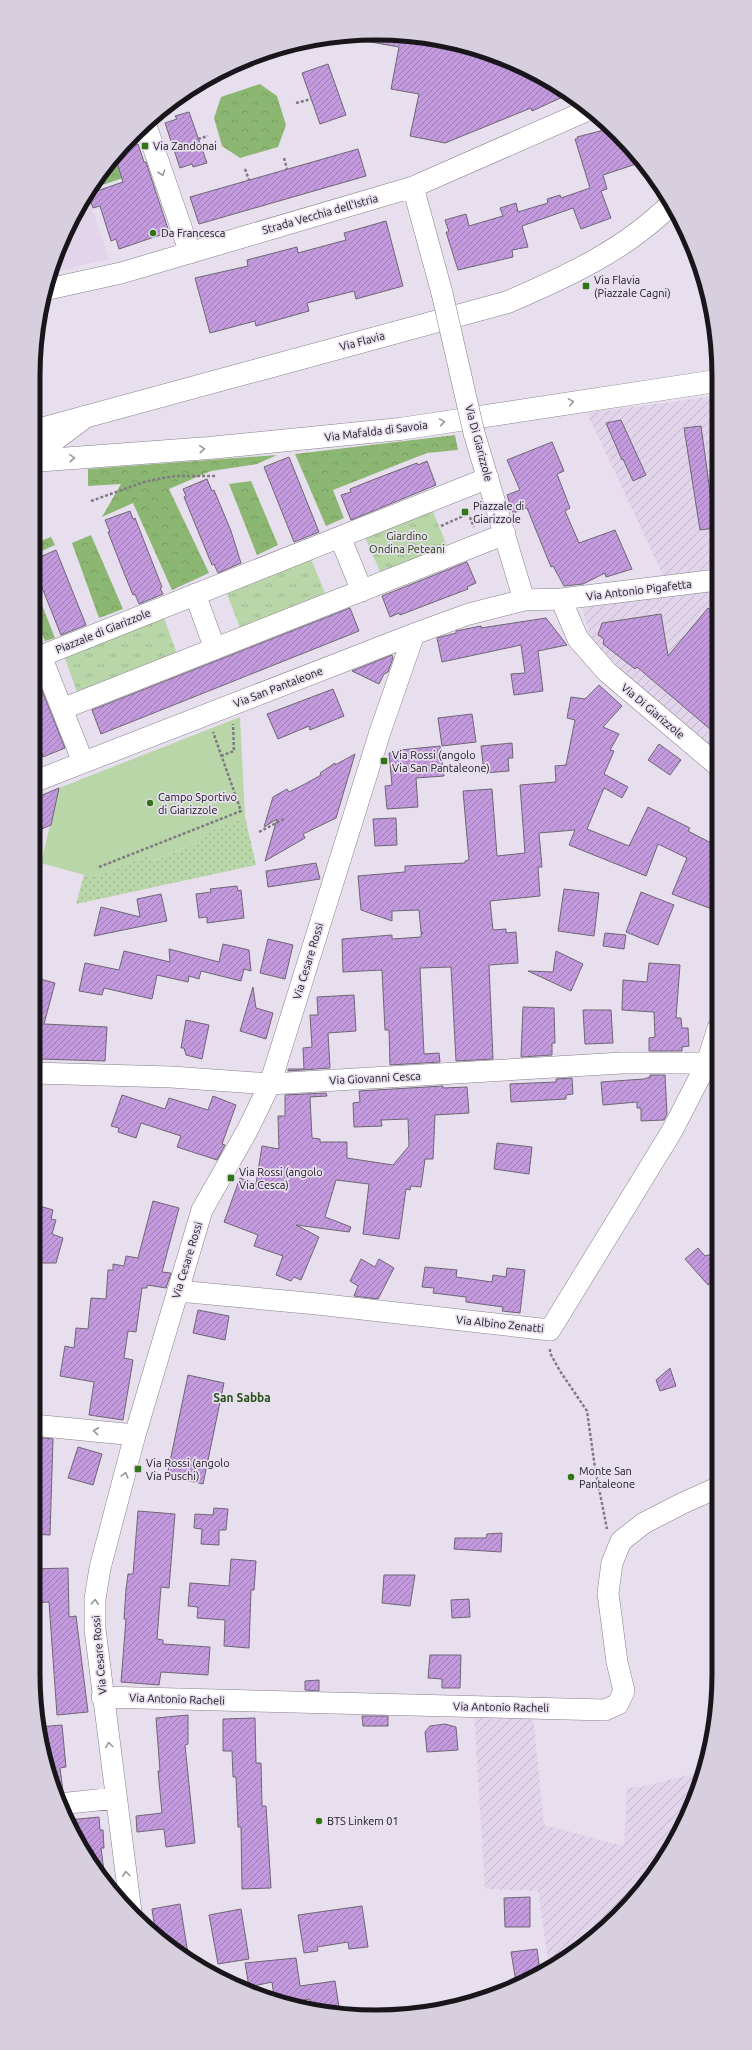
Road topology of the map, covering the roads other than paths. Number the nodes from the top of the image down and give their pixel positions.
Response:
1 (584, 112) edge
2 (147, 129) edge
3 (413, 187) junction
4 (667, 208) edge
5 (190, 253) junction
6 (51, 288) edge
7 (712, 382) edge
8 (86, 415) junction
9 (40, 429) edge
10 (40, 451) edge
11 (40, 460) edge
12 (488, 478) junction
13 (505, 534) junction
14 (340, 536) junction
15 (712, 581) edge
16 (362, 591) junction
17 (195, 594) junction
18 (561, 599) junction
19 (524, 600) junction
20 (414, 634) junction
21 (215, 649) junction
22 (62, 709) junction
23 (712, 761) edge
24 (83, 762) junction
25 (40, 779) edge
26 (712, 1064) edge
27 (40, 1073) edge
28 (270, 1084) junction
29 (178, 1291) junction
30 (40, 1426) edge
31 (135, 1435) junction
32 (712, 1490) edge
33 (102, 1697) junction
34 (116, 1798) junction
35 (66, 1803) edge
36 (130, 1903) edge

1 - 3 street, Strada Vecchia dell'Istria
2 -> 5 street
3 - 5 street, Strada Vecchia dell'Istria
3 - 12 street, Via Di Giarizzole, bridge
4 - 8 street, Via Flavia
5 - 6 street, Strada Vecchia dell'Istria
11 -> 7 street, Via Mafalda di Savoia
8 - 9 street, Via Flavia
8 - 10 street
12 - 13 street, Via Di Giarizzole
12 - 14 street, Piazzale di Giarizzole
13 - 16 street
13 - 19 street, Via Di Giarizzole
14 - 16 street
14 - 17 street, Piazzale di Giarizzole
15 - 18 street, Via Antonio Pigafetta
16 - 21 street
17 - 21 street
17 - 22 street, Piazzale di Giarizzole
18 - 19 street
18 - 23 street, Via Di Giarizzole
19 - 20 street, Via San Pantaleone
20 - 24 street, Via San Pantaleone
20 - 28 street, Via Cesare Rossi
21 - 22 street
22 - 24 street, Piazzale di Giarizzole
24 - 25 street, Via San Pantaleone
26 - 28 street, Via Giovanni Cesca
26 - 29 street, Via Albino Zenatti
27 - 28 street, Via Giovanni Cesca
28 - 29 street, Via Cesare Rossi
29 - 31 street, Via Cesare Rossi
31 -> 30 street
33 -> 31 street, Via Cesare Rossi
32 - 33 street, Via Antonio Racheli
34 -> 33 street, Via Cesare Rossi
34 - 35 street
36 -> 34 street, Via Cesare Rossi

